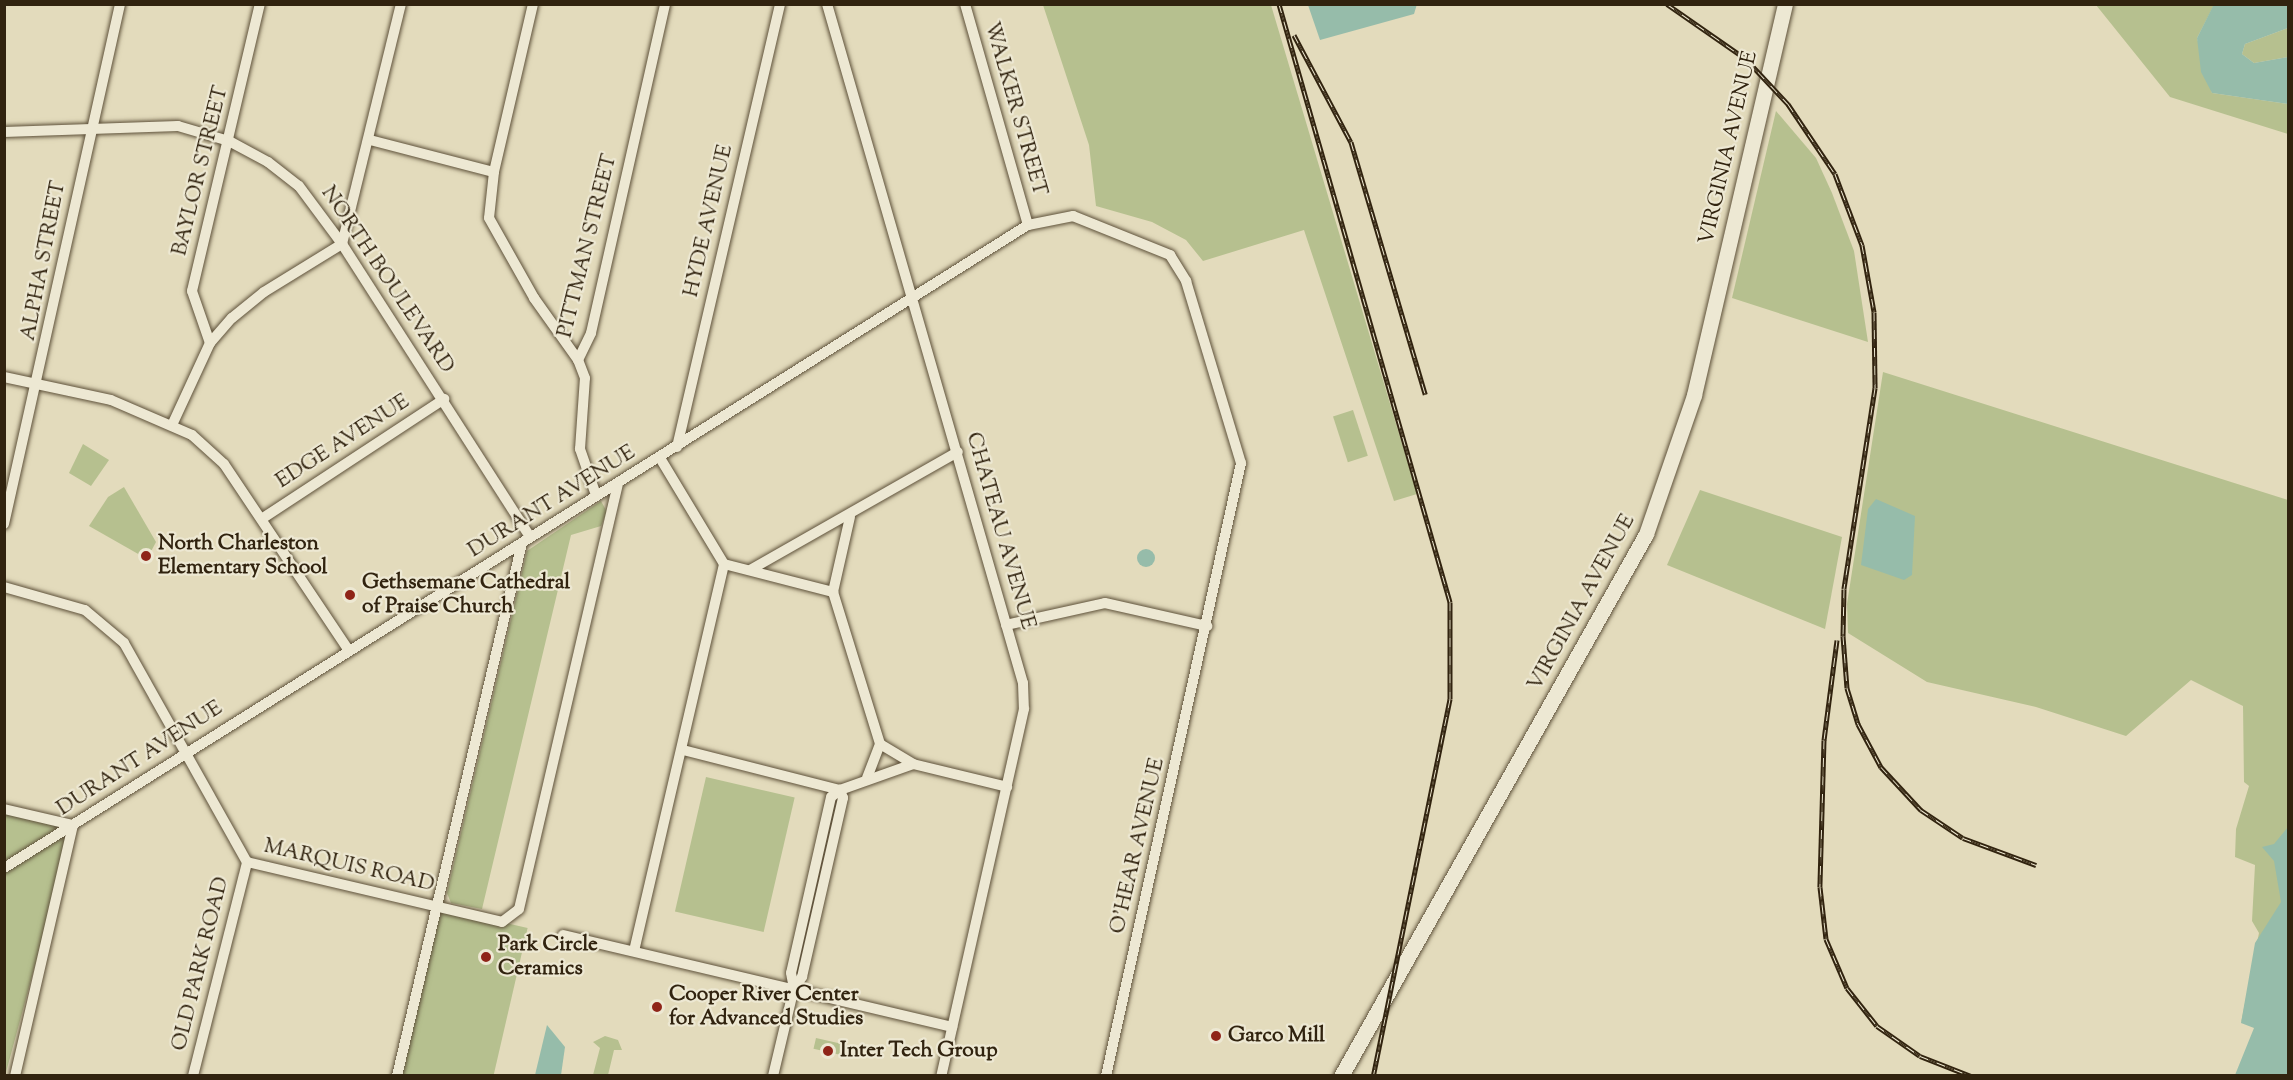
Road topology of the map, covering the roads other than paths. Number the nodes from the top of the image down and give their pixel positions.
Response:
1 (120, 4) edge
2 (260, 4) edge
3 (401, 4) edge
4 (533, 4) edge
5 (665, 4) edge
6 (780, 4) edge
7 (827, 4) edge
8 (965, 4) edge
9 (1785, 4) edge
10 (92, 126) junction
11 (4, 132) edge
12 (370, 140) junction
13 (229, 141) junction
14 (494, 172) junction
15 (1028, 225) junction
16 (342, 244) junction
17 (915, 301) junction
18 (210, 344) junction
19 (578, 360) junction
20 (4, 376) edge
21 (39, 384) junction
22 (444, 399) junction
23 (173, 423) junction
24 (677, 447) junction
25 (958, 452) junction
26 (660, 458) junction
27 (618, 483) junction
28 (597, 495) junction
29 (850, 517) junction
30 (263, 518) junction
31 (4, 524) edge
32 (526, 540) junction
33 (724, 564) junction
34 (750, 570) junction
35 (4, 587) edge
36 (833, 592) junction
37 (1006, 625) junction
38 (1207, 626) junction
39 (349, 651) junction
40 (880, 744) junction
41 (186, 749) junction
42 (683, 750) junction
43 (913, 764) junction
44 (867, 778) junction
45 (1007, 787) junction
46 (840, 790) junction
47 (4, 809) edge
48 (73, 825) junction
49 (247, 862) junction
50 (4, 867) edge
51 (437, 907) junction
52 (563, 935) dead end
53 (634, 951) junction
54 (794, 988) junction
55 (952, 1027) junction
56 (15, 1076) edge
57 (193, 1076) edge
58 (397, 1076) edge
59 (773, 1076) edge
60 (941, 1076) edge
61 (1106, 1076) edge
62 (1341, 1076) edge

1 - 10 street, ALPHA STREET
2 - 13 street, BAYLOR STREET
3 - 12 street
4 - 14 street
5 - 19 street, PITTMAN STREET
6 - 24 street, HYDE AVENUE
7 - 17 street, CHATEAU AVENUE
8 - 15 street, WALKER STREET
9 - 62 main road, VIRGINIA AVENUE
10 - 11 street, NORTH BOULEVARD
10 - 13 street, NORTH BOULEVARD
10 - 21 street, ALPHA STREET
12 - 14 street
12 - 16 street
13 - 16 street, NORTH BOULEVARD
13 - 18 street, BAYLOR STREET
14 - 19 street
15 - 17 street, DURANT AVENUE
15 - 38 street, O'HEAR AVENUE
16 - 18 street
16 - 22 street, NORTH BOULEVARD
17 - 24 street, DURANT AVENUE
17 - 25 street, CHATEAU AVENUE
18 - 23 street
19 - 28 street, PITTMAN STREET
20 - 21 street
21 - 23 street
21 - 31 street, ALPHA STREET
22 - 30 street, EDGE AVENUE
22 - 32 street, NORTH BOULEVARD
23 - 30 street
24 - 26 street, DURANT AVENUE
25 - 29 street
25 - 37 street, CHATEAU AVENUE
26 - 27 street, DURANT AVENUE
26 - 33 street
27 - 28 street, DURANT AVENUE
27 - 51 street, MARQUIS ROAD
28 - 32 street, DURANT AVENUE
29 - 34 street
29 - 36 street
30 - 39 street
32 - 39 street, DURANT AVENUE
32 - 51 street
33 - 34 street
33 - 42 street
34 - 36 street
35 - 41 street, MARQUIS ROAD
36 - 40 street
37 - 38 street
37 - 45 street, CHATEAU AVENUE
38 - 61 street, O'HEAR AVENUE
39 - 41 street, DURANT AVENUE
40 - 43 street
40 - 44 street
41 - 48 street, DURANT AVENUE
41 - 49 street, MARQUIS ROAD
42 - 46 street
42 - 53 street
43 - 44 street
43 - 45 street
44 - 46 street
45 - 55 street, CHATEAU AVENUE
46 - 54 street
47 - 48 street
48 - 50 street, DURANT AVENUE
48 - 56 street
49 - 51 street, MARQUIS ROAD
49 - 57 street, OLD PARK ROAD
51 - 58 street
52 - 53 street
53 - 54 street
54 - 55 street
54 - 59 street
55 - 60 street, CHATEAU AVENUE

